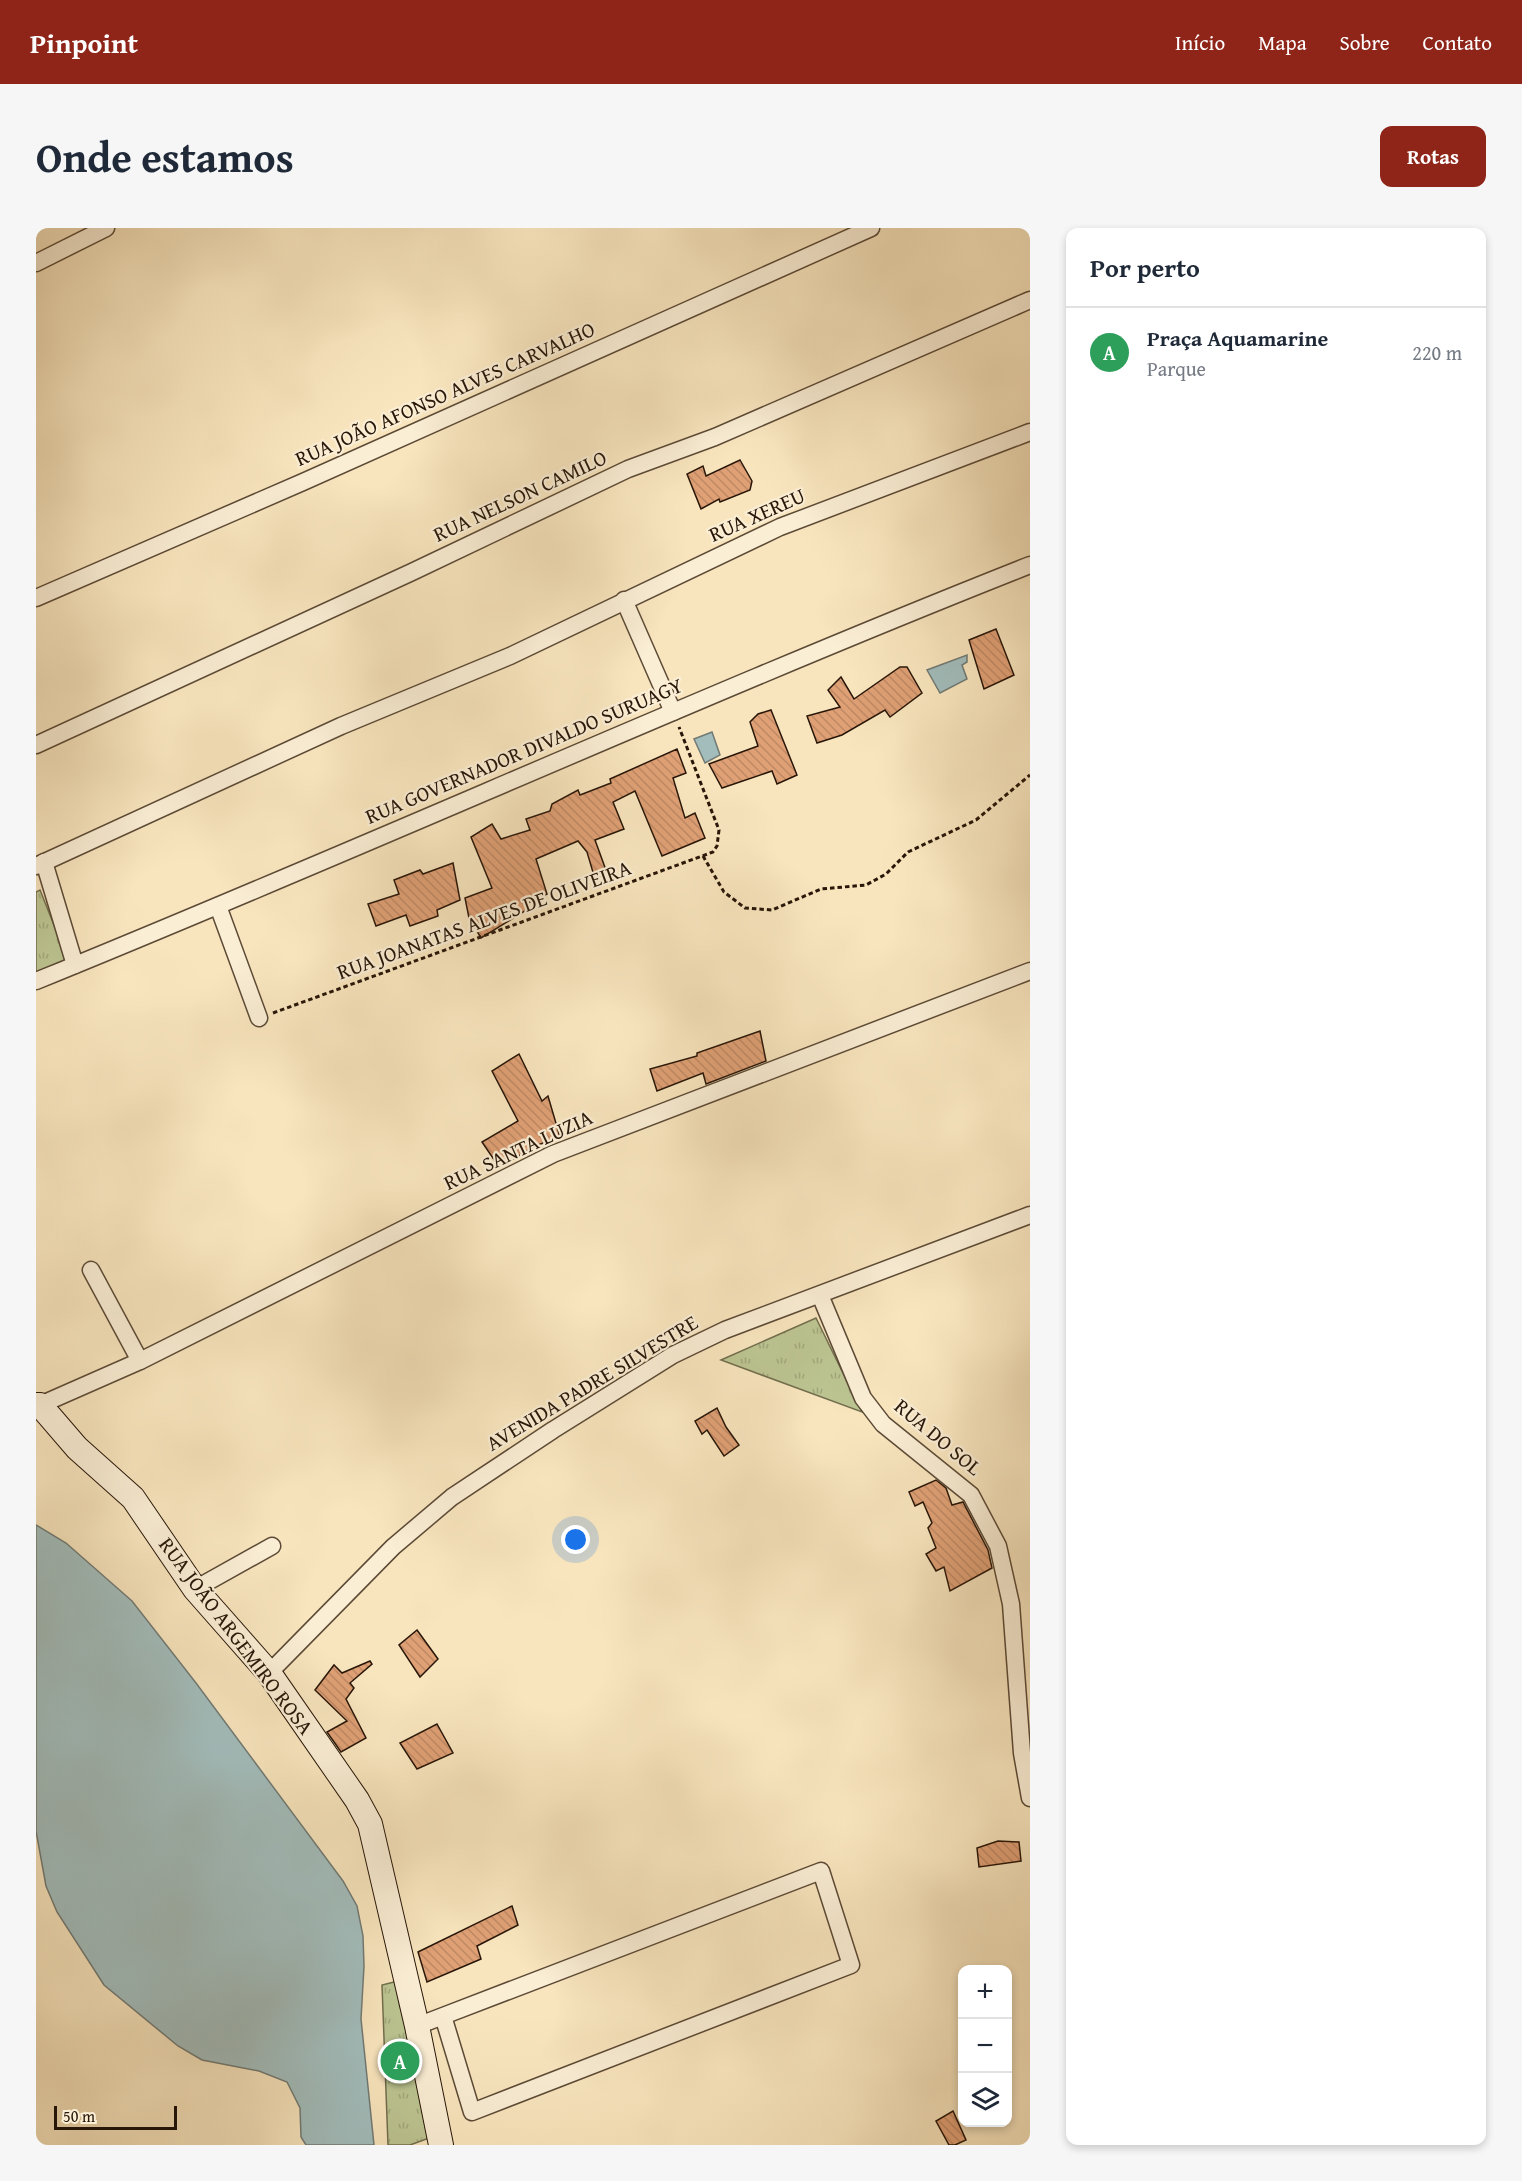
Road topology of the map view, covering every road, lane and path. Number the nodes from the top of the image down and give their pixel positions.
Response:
1 (106, 228) edge
2 (871, 228) edge
3 (36, 263) edge
4 (1030, 300) edge
5 (1030, 432) edge
6 (1030, 565) edge
7 (36, 598) edge
8 (624, 600) junction
9 (673, 712) junction
10 (36, 745) edge
11 (1030, 775) edge
12 (703, 856) junction
13 (40, 864) edge
14 (218, 906) junction
15 (75, 965) junction
16 (1030, 971) edge
17 (36, 981) edge
18 (259, 1018) joint
19 (1030, 1215) edge
20 (91, 1270) dead end
21 (820, 1295) junction
22 (140, 1361) junction
23 (38, 1405) edge
24 (272, 1546) dead end
25 (195, 1588) junction
26 (269, 1673) junction
27 (1026, 1751) edge
28 (1030, 1798) edge
29 (443, 2016) junction
30 (417, 2026) junction
31 (441, 2145) edge

1 - 3 street
2 - 7 street, RUA JOÃO AFONSO ALVES CARVALHO
4 - 10 street, RUA NELSON CAMILO
5 - 8 street, RUA XEREU
6 - 9 street, RUA GOVERNADOR DIVALDO SURUAGY
8 - 9 street
8 - 13 street, RUA XEREU
9 - 12 path, RUA JOANATAS ALVES DE OLIVEIRA
9 - 14 street, RUA GOVERNADOR DIVALDO SURUAGY
11 - 12 path
12 - 18 path, RUA JOANATAS ALVES DE OLIVEIRA
13 - 15 street
14 - 15 street, RUA GOVERNADOR DIVALDO SURUAGY
14 - 18 street
15 - 17 street, RUA GOVERNADOR DIVALDO SURUAGY
16 - 22 street, RUA SANTA LUZIA
19 - 21 street, AVENIDA PADRE SILVESTRE
20 - 22 street
21 - 26 street, AVENIDA PADRE SILVESTRE
21 - 27 street, RUA DO SOL
22 - 23 street, RUA SANTA LUZIA
23 - 25 street, RUA JOÃO ARGEMIRO ROSA
24 - 25 street
25 - 26 street, RUA JOÃO ARGEMIRO ROSA
26 - 30 street, RUA JOÃO ARGEMIRO ROSA
27 - 28 street, RUA DO SOL
29 - 29 street
29 - 30 street
30 - 31 street, RUA JOÃO ARGEMIRO ROSA

